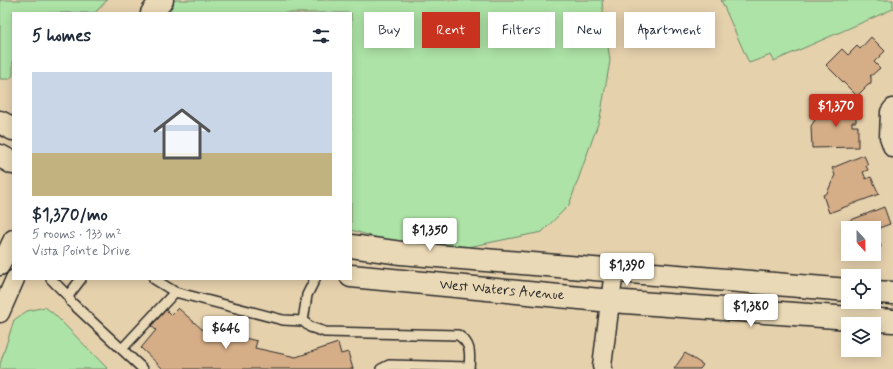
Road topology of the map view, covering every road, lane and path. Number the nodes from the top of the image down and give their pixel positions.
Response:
1 (162, 0) edge
2 (153, 12) edge
3 (893, 108) edge
4 (0, 122) edge
5 (12, 128) edge
6 (893, 148) edge
7 (0, 156) edge
8 (12, 162) edge
9 (12, 241) edge
10 (352, 246) edge
11 (352, 262) edge
12 (510, 262) junction
13 (0, 266) edge
14 (614, 270) junction
15 (352, 276) edge
16 (15, 280) edge
17 (52, 280) edge
18 (80, 280) edge
19 (156, 280) edge
20 (314, 280) edge
21 (841, 289) edge
22 (174, 292) junction
23 (881, 292) edge
24 (893, 293) edge
25 (68, 296) junction
26 (611, 301) junction
27 (0, 313) edge
28 (893, 320) edge
29 (303, 321) junction
30 (122, 349) junction
31 (469, 368) edge
32 (143, 369) edge
33 (381, 369) edge
34 (603, 369) edge

1 - 2 street
3 - 6 street
4 - 5 street
7 - 8 street
9 - 13 street
10 - 12 street, West Waters Avenue
11 - 12 street
12 - 14 street, West Waters Avenue
14 - 21 street, West Waters Avenue
14 - 26 street
15 - 26 street, West Waters Avenue
16 - 27 street
17 - 25 lane
18 - 25 lane
19 - 22 lane
20 - 29 lane
22 - 29 lane
22 - 30 lane
23 - 24 street
25 - 30 lane
26 - 28 street, West Waters Avenue
26 - 34 street
29 - 31 lane
30 - 32 lane
31 - 33 lane

